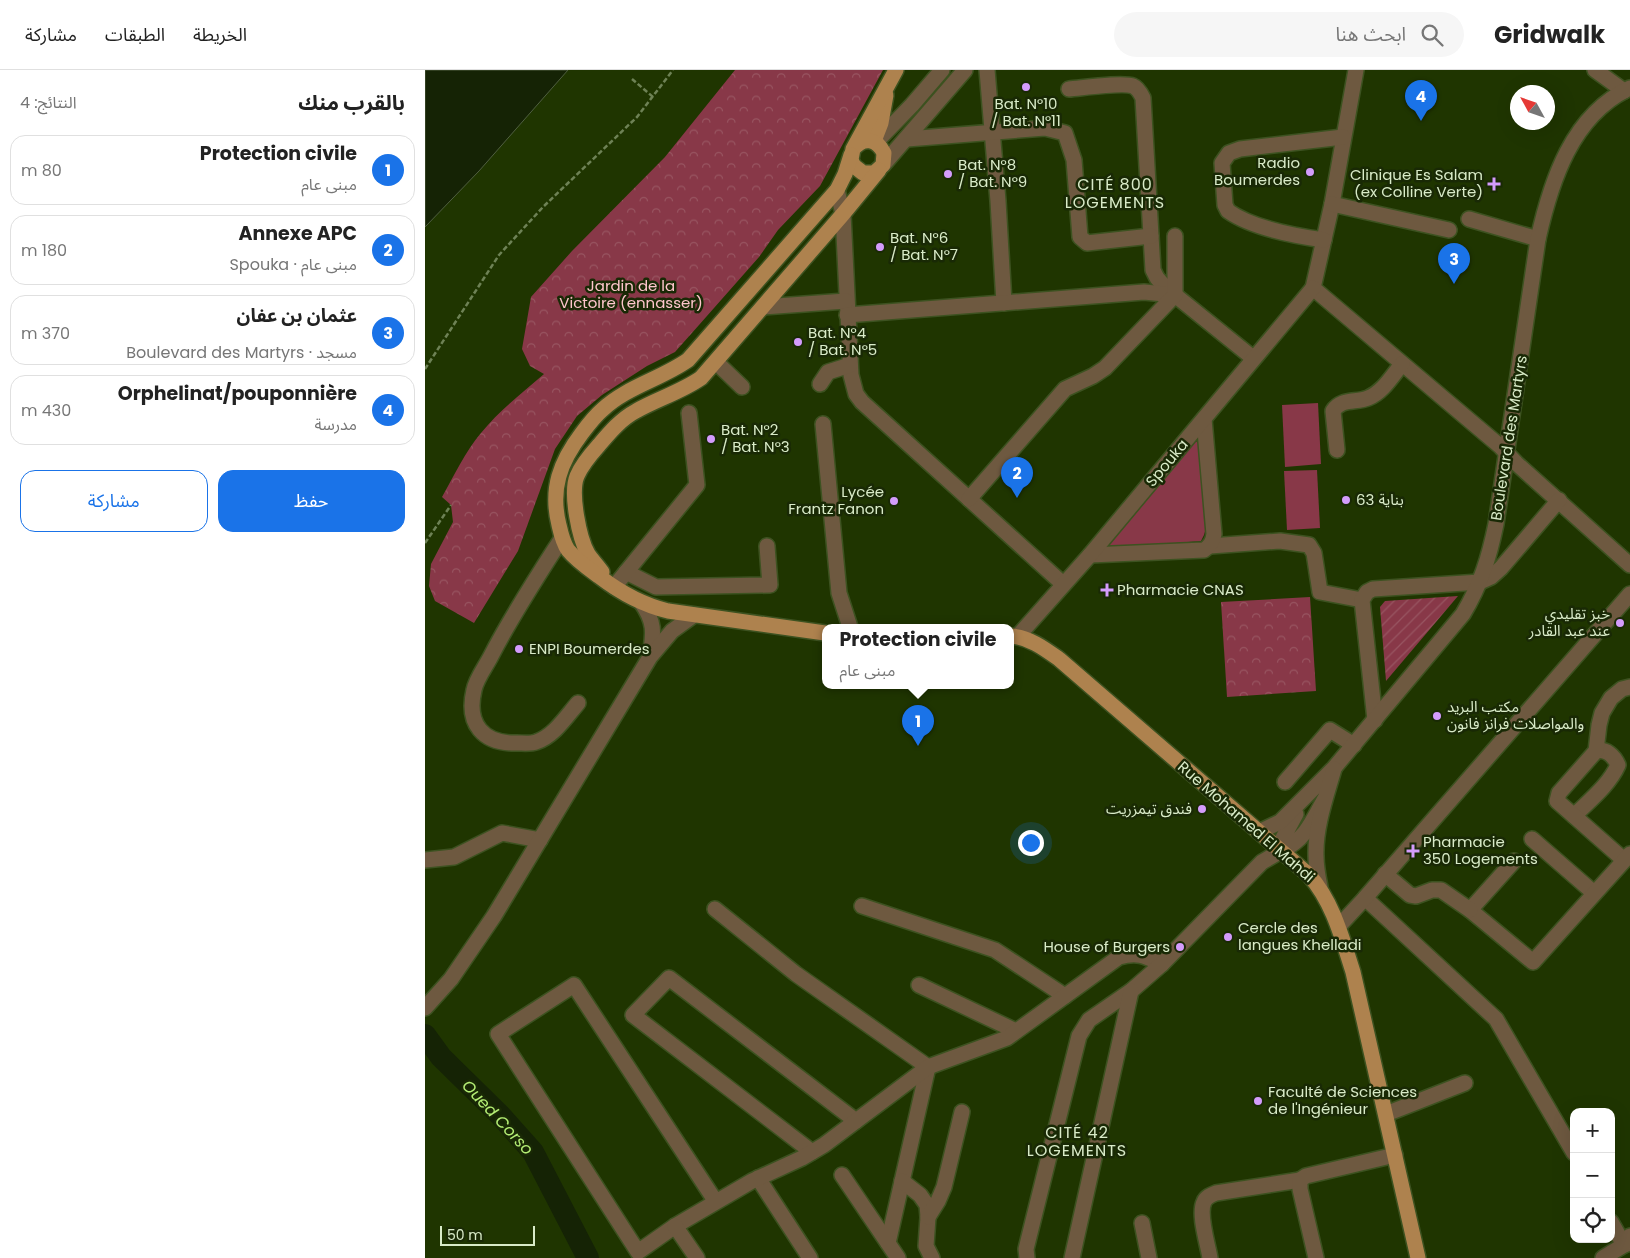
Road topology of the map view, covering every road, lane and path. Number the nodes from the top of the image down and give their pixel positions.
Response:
1 (673, 70) edge
2 (896, 70) edge
3 (942, 70) edge
4 (965, 70) edge
5 (987, 70) edge
6 (1356, 70) edge
7 (1595, 70) edge
8 (632, 79) dead end
9 (886, 87) junction
10 (1069, 89) dead end
11 (1627, 90) edge
12 (653, 97) junction
13 (991, 132) junction
14 (1343, 137) junction
15 (907, 138) junction
16 (875, 142) junction
17 (852, 152) junction
18 (881, 168) junction
19 (837, 190) junction
20 (1332, 204) junction
21 (843, 214) junction
22 (1469, 218) dead end
23 (1449, 230) dead end
24 (1151, 236) junction
25 (1175, 236) dead end
26 (1538, 239) junction
27 (1324, 240) junction
28 (1313, 288) junction
29 (1175, 295) junction
30 (1004, 303) junction
31 (763, 307) junction
32 (847, 308) junction
33 (1253, 358) junction
34 (716, 362) junction
35 (1402, 364) junction
36 (850, 365) junction
37 (425, 369) edge
38 (820, 384) dead end
39 (742, 387) dead end
40 (689, 413) dead end
41 (1204, 419) junction
42 (823, 424) dead end
43 (1337, 450) dead end
44 (1507, 453) junction
45 (969, 499) junction
46 (1559, 500) junction
47 (451, 504) dead end
48 (562, 538) junction
49 (425, 543) edge
50 (767, 546) dead end
51 (1210, 546) junction
52 (1090, 555) junction
53 (1630, 565) edge
54 (626, 572) junction
55 (1480, 582) junction
56 (1063, 584) junction
57 (614, 587) junction
58 (1630, 594) edge
59 (1362, 600) junction
60 (641, 602) junction
61 (694, 615) junction
62 (849, 624) edge
63 (822, 633) edge
64 (1014, 636) edge
65 (650, 657) junction
66 (1630, 687) edge
67 (578, 703) dead end
68 (1375, 720) junction
69 (1353, 745) junction
70 (1596, 751) junction
71 (1335, 768) junction
72 (1285, 782) dead end
73 (1308, 794) junction
74 (1325, 800) junction
75 (1574, 816) junction
76 (1259, 832) junction
77 (1532, 839) dead end
78 (540, 840) junction
79 (1281, 851) junction
80 (1627, 857) edge
81 (425, 860) edge
82 (1514, 861) dead end
83 (1385, 874) junction
84 (1319, 887) junction
85 (1594, 893) junction
86 (1365, 898) junction
87 (862, 906) dead end
88 (715, 909) dead end
89 (1470, 910) junction
90 (1339, 926) junction
91 (1162, 964) junction
92 (919, 986) dead end
93 (1131, 991) junction
94 (1065, 996) junction
95 (430, 1003) edge
96 (1016, 1031) junction
97 (928, 1067) junction
98 (1465, 1083) dead end
99 (962, 1112) dead end
100 (1386, 1114) junction
101 (855, 1121) junction
102 (1570, 1146) edge
103 (812, 1152) junction
104 (1395, 1155) junction
105 (843, 1175) dead end
106 (758, 1178) junction
107 (1300, 1180) junction
108 (902, 1181) junction
109 (717, 1202) junction
110 (928, 1217) junction
111 (1142, 1223) dead end
112 (675, 1226) junction
113 (1615, 1226) edge
114 (1628, 1241) edge
115 (888, 1243) junction
116 (697, 1258) edge
117 (810, 1258) edge
118 (898, 1258) edge
119 (932, 1258) edge
120 (1027, 1258) edge
121 (1072, 1258) edge
122 (1149, 1258) edge
123 (1210, 1258) edge
124 (1316, 1258) edge
125 (1418, 1258) edge
126 (1603, 1258) edge

1 - 12 path
2 - 9 main road
3 - 16 street
4 - 15 street
5 - 13 street
6 - 14 street
7 - 11 street
8 - 12 path
9 - 16 main road
9 - 17 main road
10 - 24 street
11 - 26 street, Boulevard des Martyrs
12 - 37 path
13 - 15 street
13 - 24 street
13 - 30 street
14 - 20 street
14 - 27 street
15 - 18 street
16 - 17 main road
16 - 18 main road
17 - 18 main road
17 - 19 main road
18 - 21 main road
19 - 21 street
19 - 48 main road
20 - 23 street
20 - 27 street
21 - 31 main road
21 - 32 street
22 - 26 street
24 - 29 street
25 - 29 street
26 - 44 street, Boulevard des Martyrs
27 - 28 street
28 - 33 street, Spouka
28 - 35 street
29 - 30 street
29 - 33 street
29 - 45 street
30 - 32 street
31 - 32 street
31 - 34 main road
32 - 36 street
33 - 41 street, Spouka
34 - 39 street
34 - 57 main road
35 - 43 street
35 - 44 street
36 - 38 street
36 - 45 street
40 - 54 street
41 - 51 street
41 - 52 street, Spouka
42 - 62 street
44 - 46 street
44 - 55 street, Boulevard des Martyrs
45 - 56 street
46 - 53 street
46 - 55 street
47 - 49 path
48 - 57 main road
48 - 67 street
50 - 54 street
51 - 52 street
51 - 59 street
52 - 56 street, Spouka
54 - 57 street
55 - 59 street
55 - 68 street, Boulevard des Martyrs
56 - 64 street, Spouka
57 - 60 main road
58 - 83 street
59 - 68 street
60 - 61 main road
60 - 65 street
61 - 63 main road
61 - 65 street
64 - 76 main road, Rue Mohamed El Mahdi
65 - 78 street
66 - 70 street
68 - 69 street, Boulevard des Martyrs
69 - 71 street, Boulevard des Martyrs
69 - 72 street
70 - 75 street
70 - 75 street
71 - 73 street
71 - 74 street
73 - 76 street
73 - 79 street
74 - 79 street
74 - 84 street
75 - 80 street
76 - 79 main road, Rue Mohamed El Mahdi
77 - 85 street
78 - 81 street
78 - 95 street
79 - 84 main road, Rue Mohamed El Mahdi
79 - 91 street
80 - 85 street
82 - 89 street
83 - 86 street
83 - 89 street
84 - 90 main road, Rue Mohamed El Mahdi
85 - 89 street
86 - 90 street
86 - 102 street
87 - 94 street
88 - 97 street
90 - 100 main road, Rue Mohamed El Mahdi
91 - 93 street
91 - 94 street
92 - 96 street
93 - 120 street
93 - 121 street
94 - 96 street
96 - 97 street
97 - 101 street
97 - 108 street
98 - 100 street
99 - 110 street
100 - 104 main road, Rue Mohamed El Mahdi
101 - 103 street
101 - 103 street
103 - 106 street
104 - 107 street
104 - 125 main road, Rue Mohamed El Mahdi
105 - 115 street
106 - 109 street
106 - 117 street
107 - 123 street
107 - 124 street
108 - 110 street
108 - 115 street
109 - 112 street
109 - 112 street
110 - 119 street
111 - 122 street
112 - 116 street
113 - 114 street
114 - 126 street
115 - 118 street

